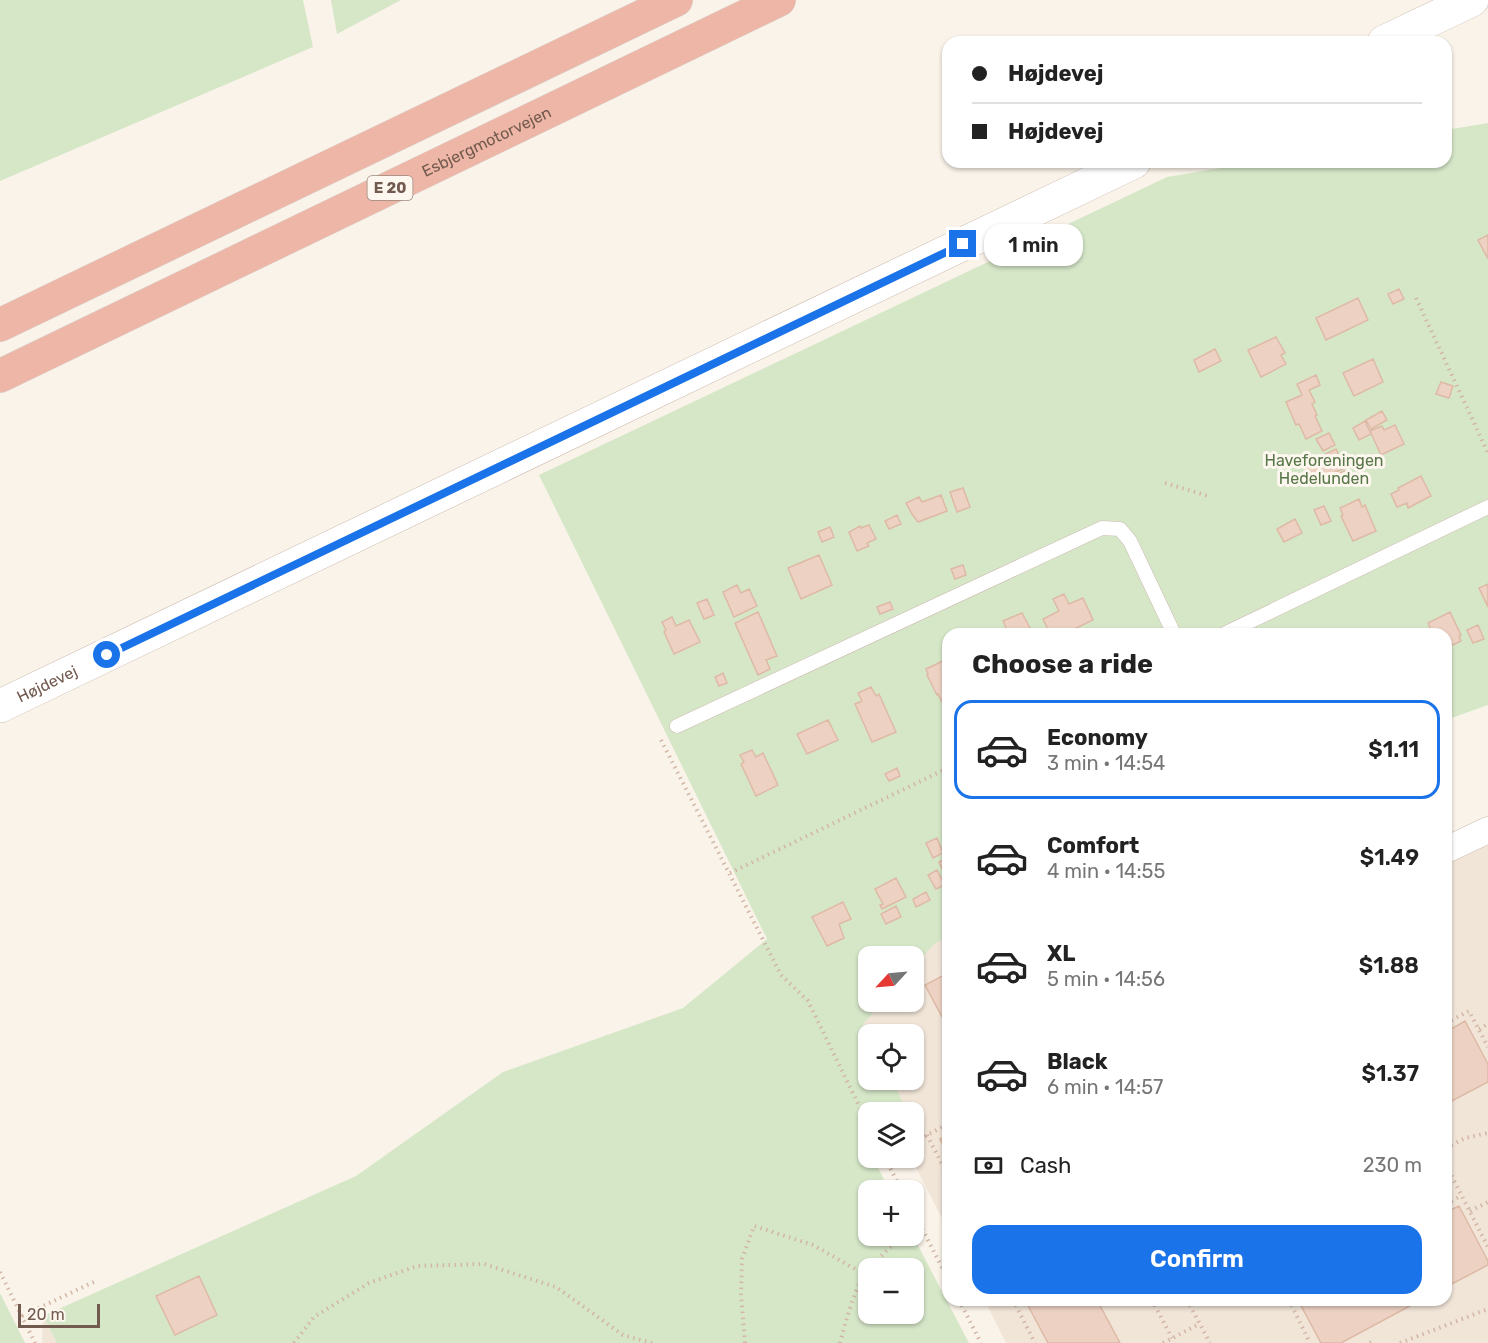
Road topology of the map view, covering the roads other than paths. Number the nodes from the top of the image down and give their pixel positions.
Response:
1 (676, 0) edge
2 (780, 0) edge
3 (1472, 0) edge
4 (1397, 36) edge
5 (1121, 168) edge
6 (0, 325) edge
7 (0, 376) edge
8 (1488, 507) edge
9 (1171, 628) edge
10 (1236, 628) edge
11 (0, 706) edge
12 (677, 726) road end
13 (1488, 830) edge
14 (1452, 847) edge

1 - 6 highway
2 - 7 highway, Esbjergmotorvejen / E 20
3 - 4 street
5 - 11 street, Højdevej
8 - 10 lane
9 - 12 lane
13 - 14 street

